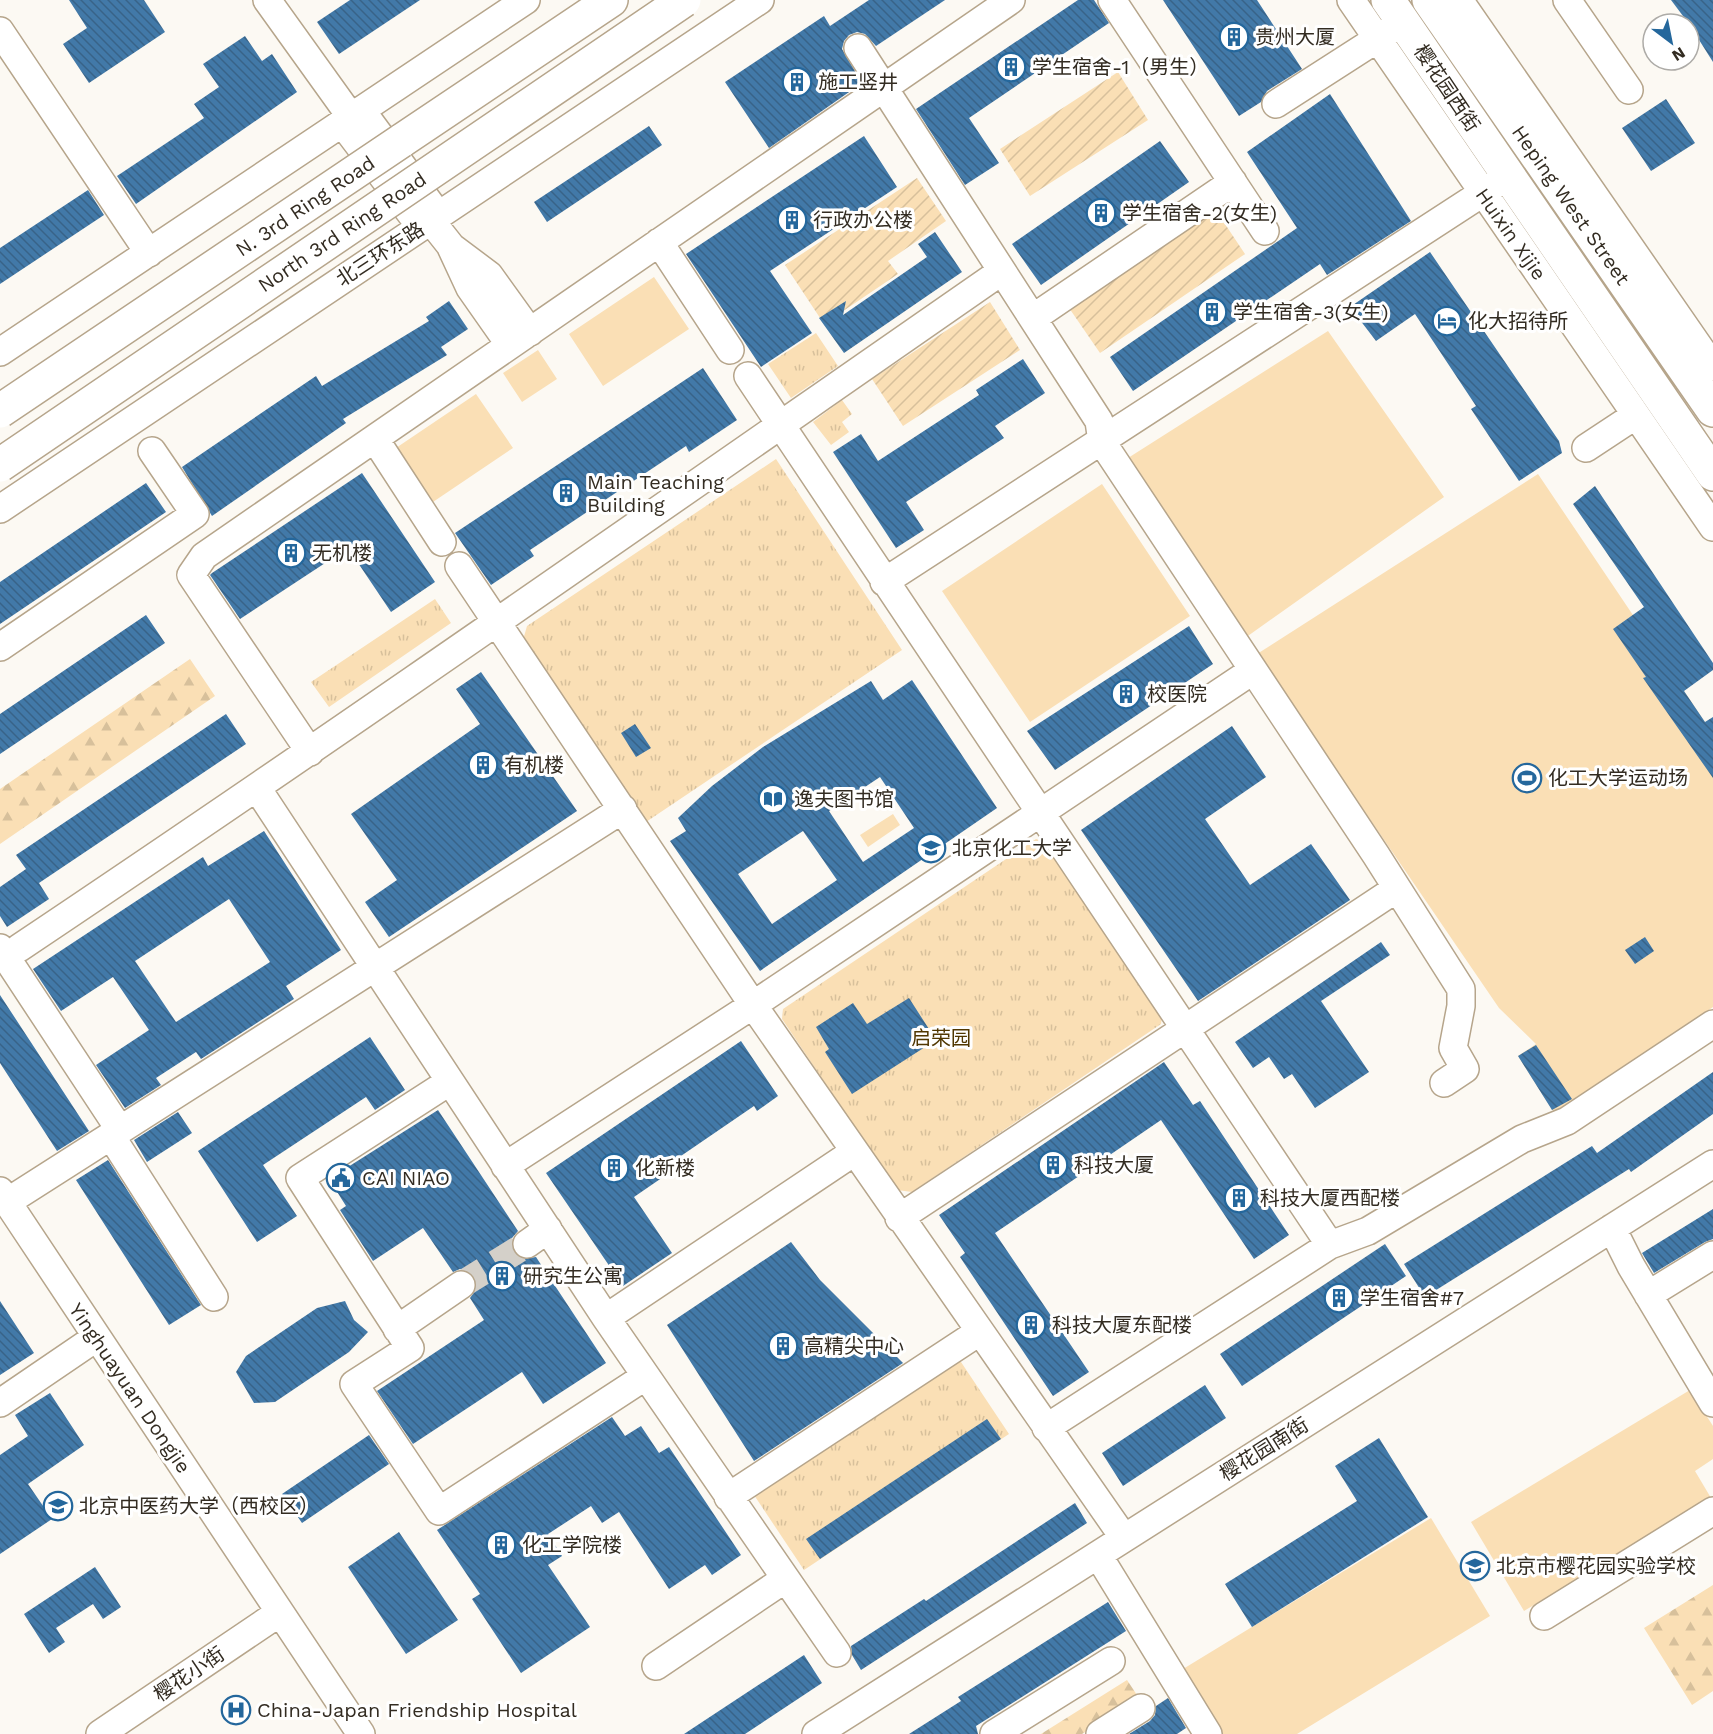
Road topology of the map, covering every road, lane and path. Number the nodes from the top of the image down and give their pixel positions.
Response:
1 (267, 0) edge
2 (526, 0) edge
3 (611, 0) edge
4 (684, 0) edge
5 (760, 0) edge
6 (1011, 0) edge
7 (1112, 0) edge
8 (1351, 0) edge
9 (1567, 0) edge
10 (1439, 1) edge
11 (1389, 20) edge
12 (0, 31) edge
13 (858, 48) dead end
14 (884, 87) junction
15 (1629, 90) dead end
16 (1276, 104) dead end
17 (351, 117) junction
18 (1233, 182) junction
19 (1495, 185) junction
20 (430, 221) junction
21 (1265, 231) dead end
22 (659, 242) junction
23 (148, 253) junction
24 (1002, 271) junction
25 (1033, 318) junction
26 (520, 338) junction
27 (730, 350) dead end
28 (0, 352) edge
29 (1713, 367) edge
30 (748, 376) dead end
31 (1713, 410) edge
32 (0, 411) edge
33 (1636, 415) junction
34 (781, 425) junction
35 (375, 438) junction
36 (1102, 441) junction
37 (1586, 448) dead end
38 (152, 451) dead end
39 (0, 465) edge
40 (1713, 474) edge
41 (0, 509) edge
42 (1713, 527) edge
43 (442, 542) dead end
44 (459, 566) dead end
45 (884, 582) junction
46 (496, 620) junction
47 (0, 646) edge
48 (1252, 671) junction
49 (310, 752) junction
50 (257, 788) junction
51 (623, 809) junction
52 (1041, 811) junction
53 (1396, 889) junction
54 (9, 948) edge
55 (375, 967) junction
56 (753, 1005) junction
57 (1713, 1024) edge
58 (1185, 1028) junction
59 (449, 1082) junction
60 (1444, 1083) dead end
61 (116, 1133) junction
62 (854, 1152) junction
63 (1713, 1164) edge
64 (505, 1166) junction
65 (4, 1197) edge
66 (899, 1218) junction
67 (1612, 1228) junction
68 (1330, 1245) junction
69 (1713, 1255) edge
70 (461, 1285) tunnel mouth
71 (1648, 1295) junction
72 (214, 1297) dead end
73 (606, 1318) junction
74 (397, 1329) junction
75 (979, 1332) junction
76 (97, 1337) junction
77 (646, 1376) junction
78 (1712, 1398) edge
79 (0, 1403) edge
80 (1046, 1428) junction
81 (728, 1497) junction
82 (1713, 1511) edge
83 (1124, 1538) junction
84 (1098, 1555) junction
85 (785, 1579) junction
86 (279, 1613) junction
87 (1544, 1616) dead end
88 (837, 1653) dead end
89 (1112, 1661) dead end
90 (656, 1666) dead end
91 (1141, 1708) dead end
92 (100, 1734) edge
93 (361, 1734) edge
94 (816, 1734) edge
95 (994, 1734) edge
96 (1101, 1734) edge
97 (1208, 1734) edge

1 - 17 street
2 - 17 street
3 - 32 main road, N. 3rd Ring Road, bridge
4 - 39 main road, North 3rd Ring Road, bridge
5 - 20 street, 北三环东路
6 - 14 street
7 - 18 street
8 - 11 street
9 - 15 street
10 - 29 street
10 - 31 main road, Heping West Street
11 - 16 street
11 - 19 main road, 樱花园西街
12 - 23 street
13 - 14 street
14 - 22 street
14 - 24 street
17 - 20 street
17 - 23 street
18 - 21 street
18 - 25 street
19 - 33 street, Huixin Xijie
19 - 36 street
19 - 40 main road, Heping West Street
20 - 26 street
20 - 41 street, 北三环东路
22 - 26 street
22 - 27 street
23 - 28 street
24 - 25 street
24 - 34 street
25 - 36 street
26 - 35 street
30 - 34 street
33 - 37 street
33 - 42 street, Huixin Xijie
34 - 45 street
34 - 46 street
35 - 43 street
35 - 49 street
36 - 45 street
36 - 48 street
38 - 47 street
44 - 46 street
45 - 52 street
46 - 49 street
46 - 51 street
48 - 52 street
48 - 53 street
49 - 50 street
50 - 54 street
50 - 55 street
51 - 55 street
51 - 56 street
52 - 56 street
52 - 58 street
53 - 58 street
53 - 60 street
54 - 61 street
55 - 59 street
55 - 61 street
56 - 62 street
56 - 64 street
57 - 68 street
58 - 66 street
58 - 68 street
59 - 64 street
59 - 74 street
61 - 65 street
61 - 72 street
62 - 66 street
62 - 73 street
63 - 67 street, 樱花园南街
64 - 73 street
65 - 76 street, Yinghuayuan Dongjie
66 - 75 street
67 - 71 street
67 - 83 street, 樱花园南街
68 - 80 street
69 - 71 street
70 - 74 street
71 - 78 street
73 - 77 street
74 - 77 street
75 - 80 street
75 - 81 street
76 - 79 street
76 - 86 street, Yinghuayuan Dongjie
77 - 81 street
80 - 83 street
81 - 85 street
82 - 87 street
83 - 84 street, 樱花园南街
84 - 94 street, 樱花园南街
84 - 97 street
85 - 88 street
85 - 90 street
86 - 92 street, 樱花小街
86 - 93 street, Yinghuayuan Dongjie
89 - 95 street
91 - 96 street

